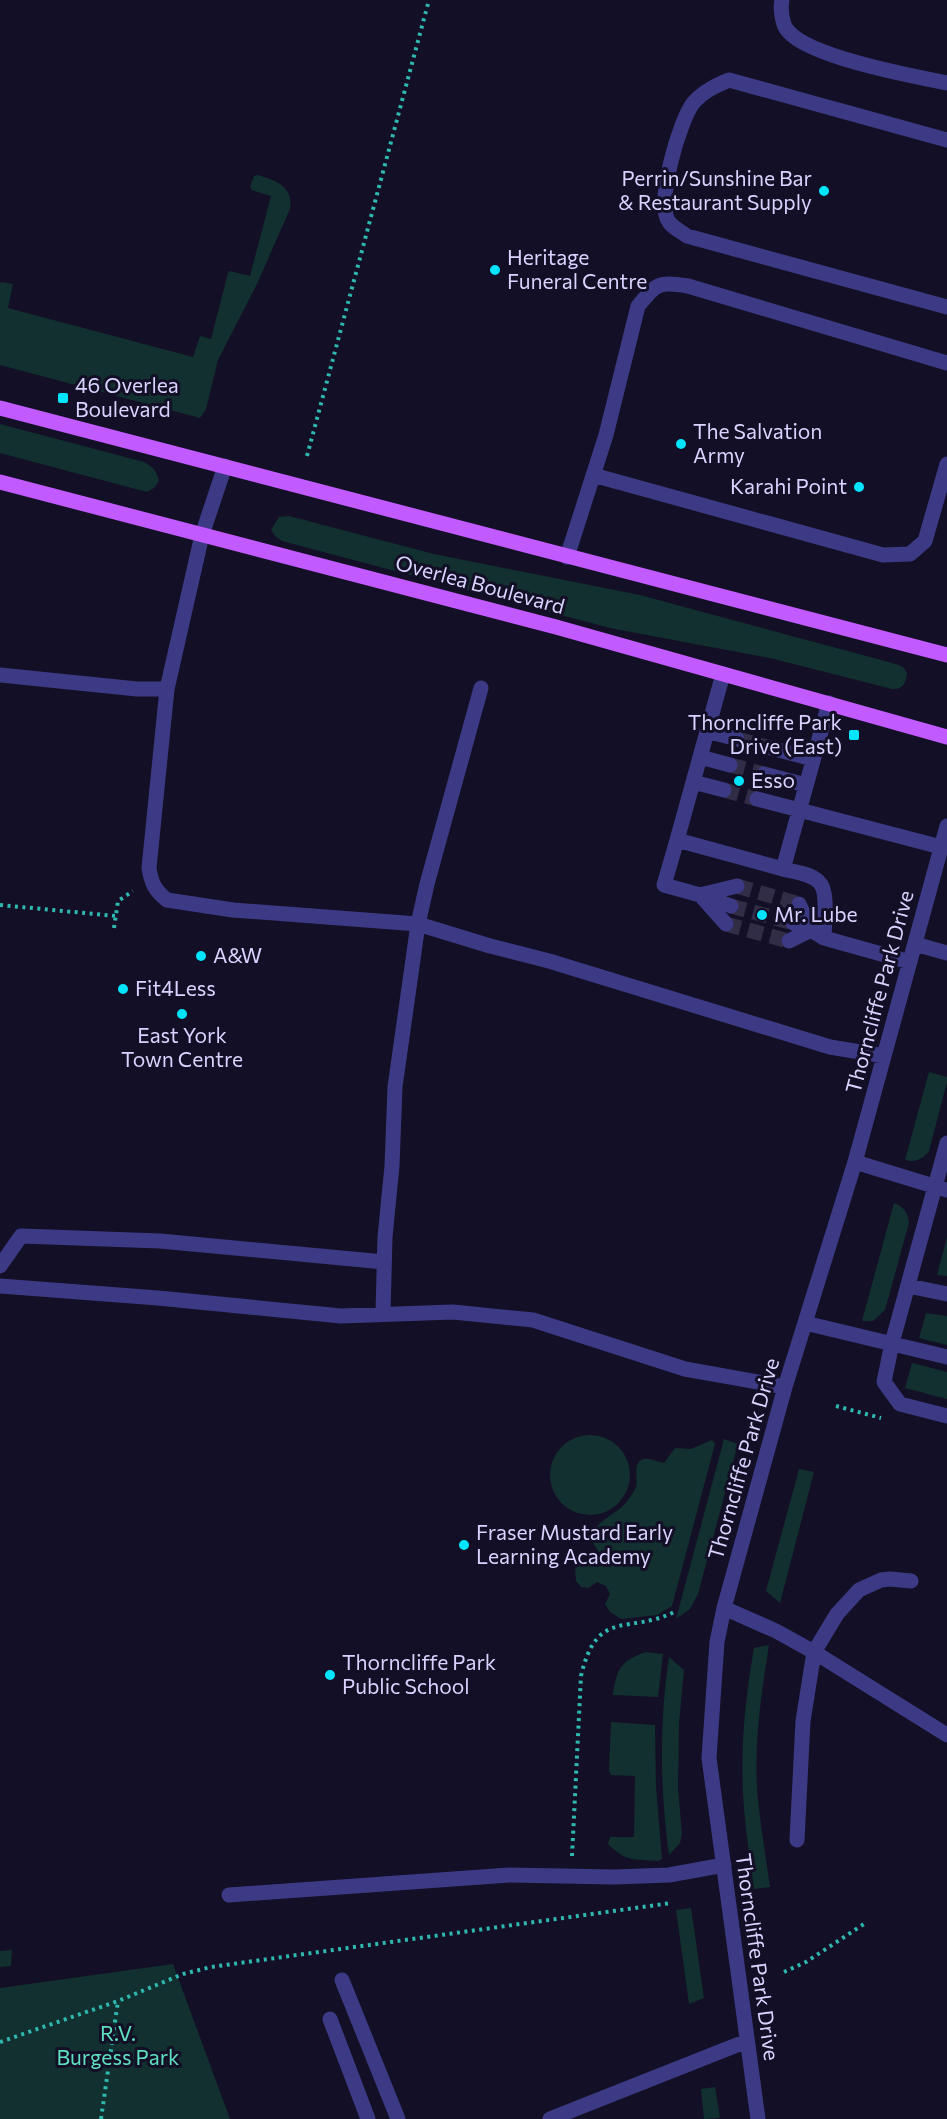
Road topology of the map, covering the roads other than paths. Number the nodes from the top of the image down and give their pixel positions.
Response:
1 (782, 0) edge
2 (947, 83) edge
3 (947, 140) edge
4 (947, 307) edge
5 (947, 363) edge
6 (0, 408) edge
7 (947, 464) edge
8 (225, 466) junction
9 (593, 475) junction
10 (0, 482) edge
11 (202, 535) junction
12 (567, 557) junction
13 (947, 655) edge
14 (723, 674) junction
15 (0, 675) edge
16 (481, 688) dead end
17 (167, 689) junction
18 (829, 703) junction
19 (707, 731) junction
20 (947, 737) edge
21 (737, 739) tunnel mouth
22 (771, 748) tunnel mouth
23 (700, 757) junction
24 (813, 759) junction
25 (730, 765) tunnel mouth
26 (764, 774) tunnel mouth
27 (693, 782) junction
28 (806, 785) junction
29 (723, 790) tunnel mouth
30 (757, 799) tunnel mouth
31 (799, 809) junction
32 (947, 826) edge
33 (677, 840) junction
34 (941, 847) junction
35 (783, 868) junction
36 (737, 886) tunnel mouth
37 (700, 895) junction
38 (799, 904) tunnel mouth
39 (731, 906) tunnel mouth
40 (793, 923) tunnel mouth
41 (418, 924) junction
42 (726, 924) tunnel mouth
43 (817, 934) junction
44 (789, 941) tunnel mouth
45 (915, 944) junction
46 (947, 953) edge
47 (910, 962) junction
48 (884, 1056) junction
49 (947, 1143) edge
50 (855, 1162) junction
51 (941, 1189) edge
52 (384, 1262) junction
53 (0, 1266) edge
54 (0, 1286) edge
55 (908, 1286) junction
56 (947, 1294) edge
57 (383, 1313) junction
58 (805, 1323) junction
59 (892, 1343) junction
60 (947, 1357) edge
61 (785, 1387) junction
62 (947, 1416) edge
63 (911, 1581) dead end
64 (724, 1608) junction
65 (814, 1652) junction
66 (947, 1735) edge
67 (797, 1840) dead end
68 (724, 1865) junction
69 (229, 1895) dead end
70 (342, 1980) dead end
71 (330, 2019) dead end
72 (747, 2041) junction
73 (368, 2119) edge
74 (398, 2119) edge
75 (550, 2119) edge
76 (758, 2119) edge

1 - 2 street
3 - 4 street
5 - 9 street
6 - 8 main road
7 - 9 street
8 - 11 street
8 - 12 main road
9 - 12 street
10 - 11 main road, Overlea Boulevard
11 - 14 main road, Overlea Boulevard
11 - 17 street
12 - 13 main road
14 - 18 main road, Overlea Boulevard
14 - 19 street
15 - 17 street
16 - 41 street
17 - 41 street
18 - 20 main road, Overlea Boulevard
18 - 24 street
19 - 21 street
19 - 23 street
22 - 24 street
23 - 25 street
23 - 27 street
24 - 28 street
26 - 28 street
27 - 29 street
27 - 33 street
28 - 31 street
30 - 31 street
31 - 34 street
31 - 35 street
32 - 34 street, Thorncliffe Park Drive
33 - 35 street
33 - 37 street
34 - 45 street, Thorncliffe Park Drive
35 - 43 street
36 - 37 street
37 - 39 street
37 - 42 street
38 - 43 street
40 - 43 street
41 - 48 street
41 - 52 street
43 - 44 street
43 - 47 street
45 - 46 street
45 - 47 street, Thorncliffe Park Drive
47 - 48 street, Thorncliffe Park Drive
48 - 50 street, Thorncliffe Park Drive
49 - 51 street
50 - 51 street
50 - 58 street, Thorncliffe Park Drive
51 - 55 street
52 - 53 street
52 - 57 street
54 - 57 street
55 - 56 street
55 - 59 street
57 - 61 street
58 - 59 street
58 - 61 street, Thorncliffe Park Drive
59 - 60 street
59 - 62 street
61 - 64 street, Thorncliffe Park Drive
63 - 65 street
64 - 65 street
64 - 68 street, Thorncliffe Park Drive
65 - 66 street
65 - 67 street
68 - 69 street
68 - 72 street, Thorncliffe Park Drive
70 - 74 street
71 - 73 street
72 - 75 street
72 - 76 street, Thorncliffe Park Drive

